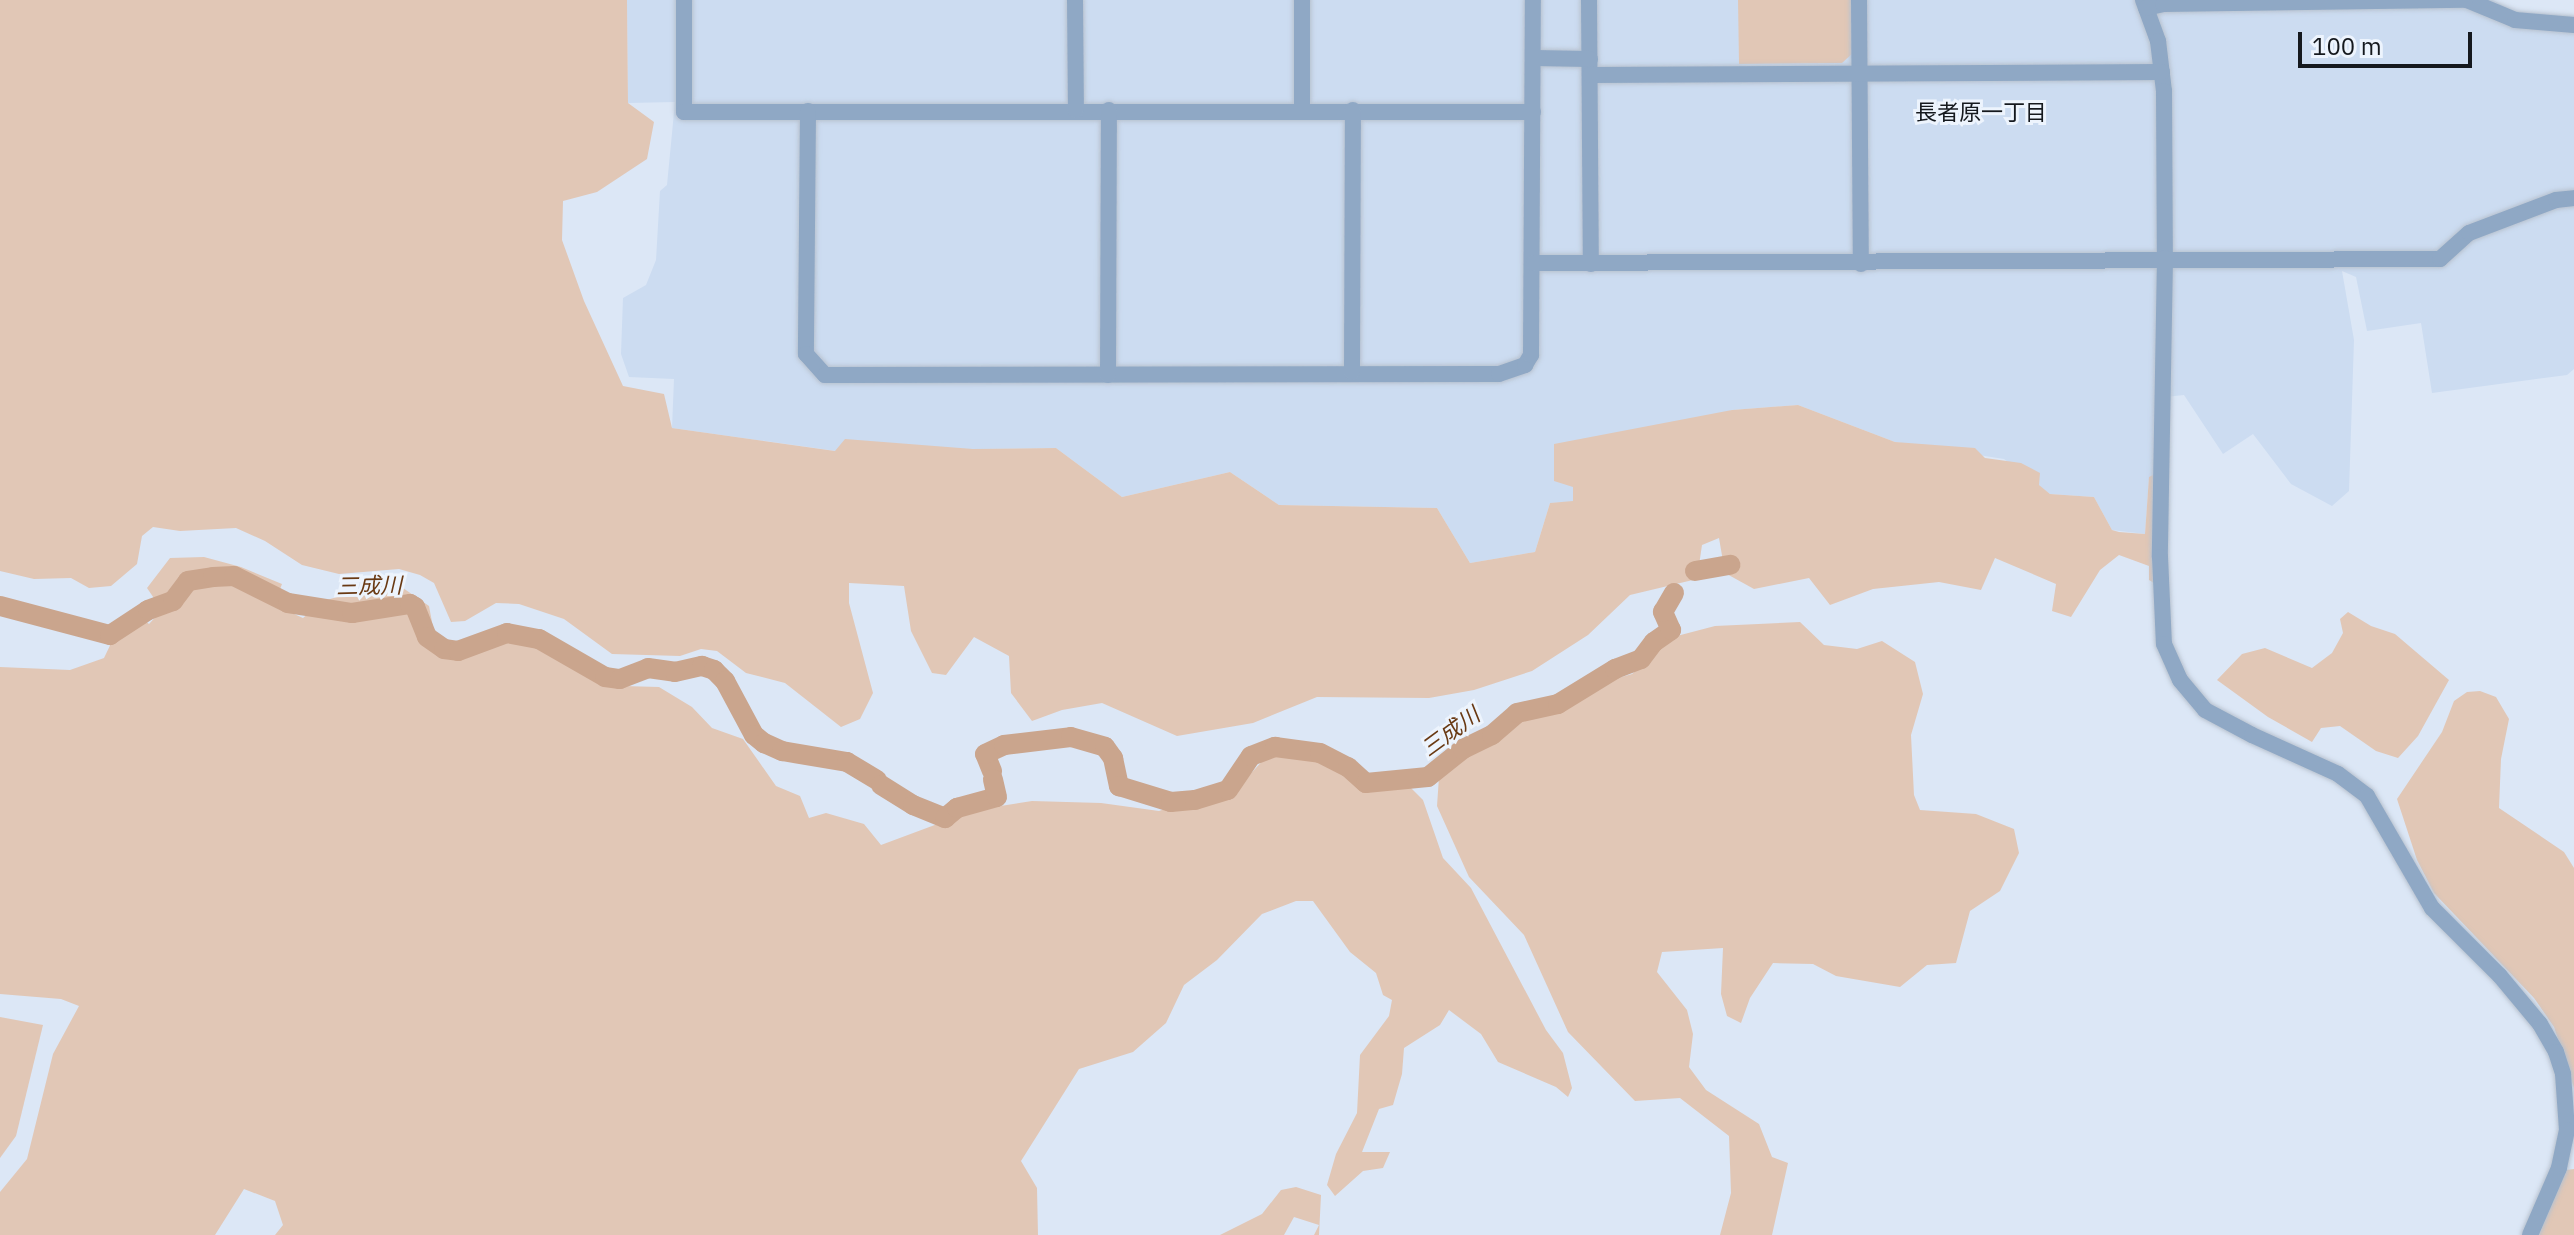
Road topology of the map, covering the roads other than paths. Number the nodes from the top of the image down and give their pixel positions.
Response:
1 (684, 0) edge
2 (1075, 0) edge
3 (1302, 0) edge
4 (1533, 0) edge
5 (1589, 0) edge
6 (1859, 0) edge
7 (2466, 0) edge
8 (2145, 4) edge
9 (2574, 25) edge
10 (1533, 58) junction
11 (1590, 67) junction
12 (1859, 72) junction
13 (2162, 72) junction
14 (1302, 109) junction
15 (1076, 110) junction
16 (1109, 110) junction
17 (1353, 110) junction
18 (808, 111) junction
19 (1533, 112) junction
20 (2574, 198) edge
21 (2165, 258) junction
22 (1534, 263) junction
23 (1591, 264) junction
24 (1861, 264) junction
25 (1352, 372) junction
26 (1108, 375) junction
27 (2530, 1235) edge

1 - 18 street
2 - 15 street
3 - 14 street
4 - 10 street
5 - 11 street
6 - 12 street
7 - 8 street
7 - 9 street
8 - 13 street
10 - 11 street
10 - 19 street
11 - 12 street
11 - 23 street
12 - 13 street
12 - 24 street
13 - 21 street
14 - 16 street
14 - 17 street
15 - 16 street
15 - 18 street
16 - 26 street
17 - 19 street
17 - 25 street
18 - 26 street
19 - 22 street
20 - 21 street
21 - 24 street
21 - 27 street
22 - 23 street
22 - 25 street
23 - 24 street
25 - 26 street

